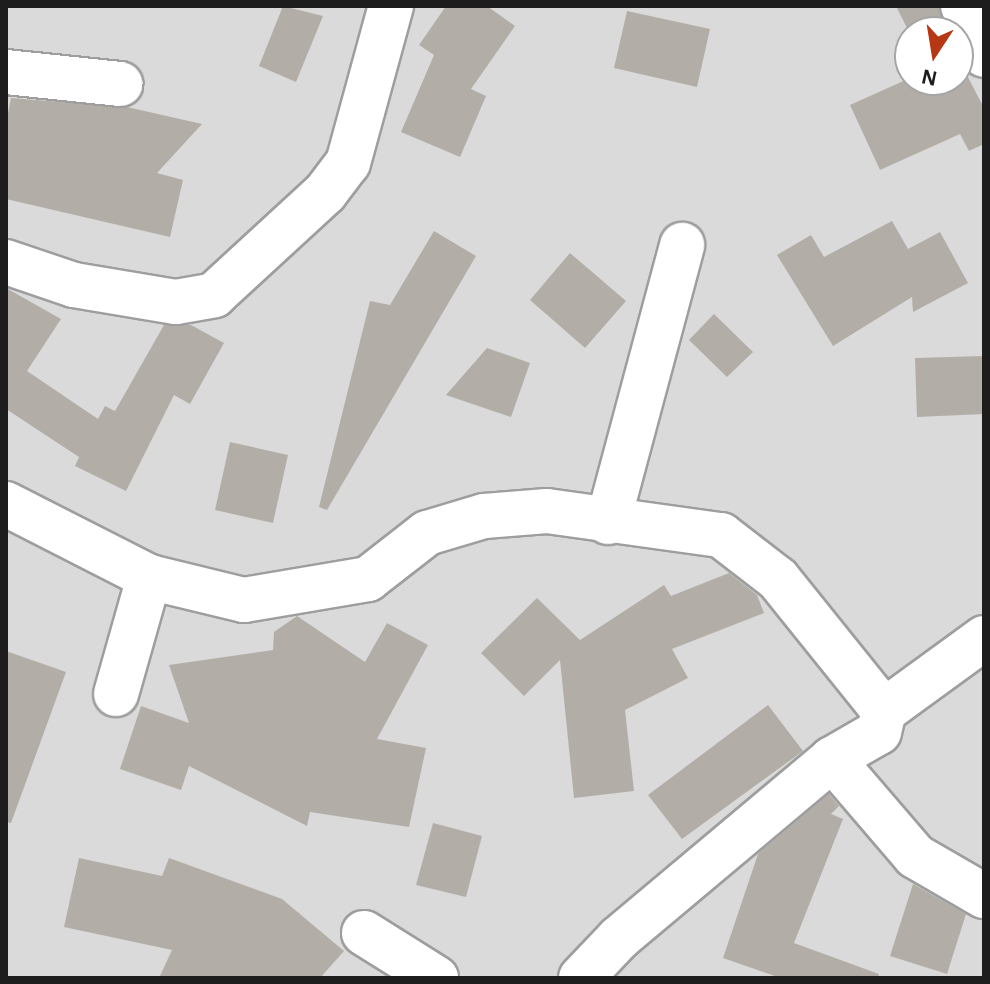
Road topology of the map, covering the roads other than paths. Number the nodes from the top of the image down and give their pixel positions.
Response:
1 (391, 6) edge
2 (963, 6) edge
3 (984, 55) edge
4 (6, 72) edge
5 (120, 84) dead end
6 (682, 245) dead end
7 (6, 262) edge
8 (6, 504) edge
9 (608, 522) junction
10 (149, 577) junction
11 (984, 638) edge
12 (116, 694) dead end
13 (884, 711) junction
14 (832, 759) junction
15 (984, 896) edge
16 (364, 933) dead end
17 (436, 978) edge
18 (581, 978) edge

1 - 7 street
2 - 3 street
4 - 5 street
6 - 9 street
8 - 10 street
9 - 10 street
9 - 13 street
10 - 12 street
11 - 13 street
13 - 14 street
14 - 15 street
14 - 18 street
16 - 17 street

